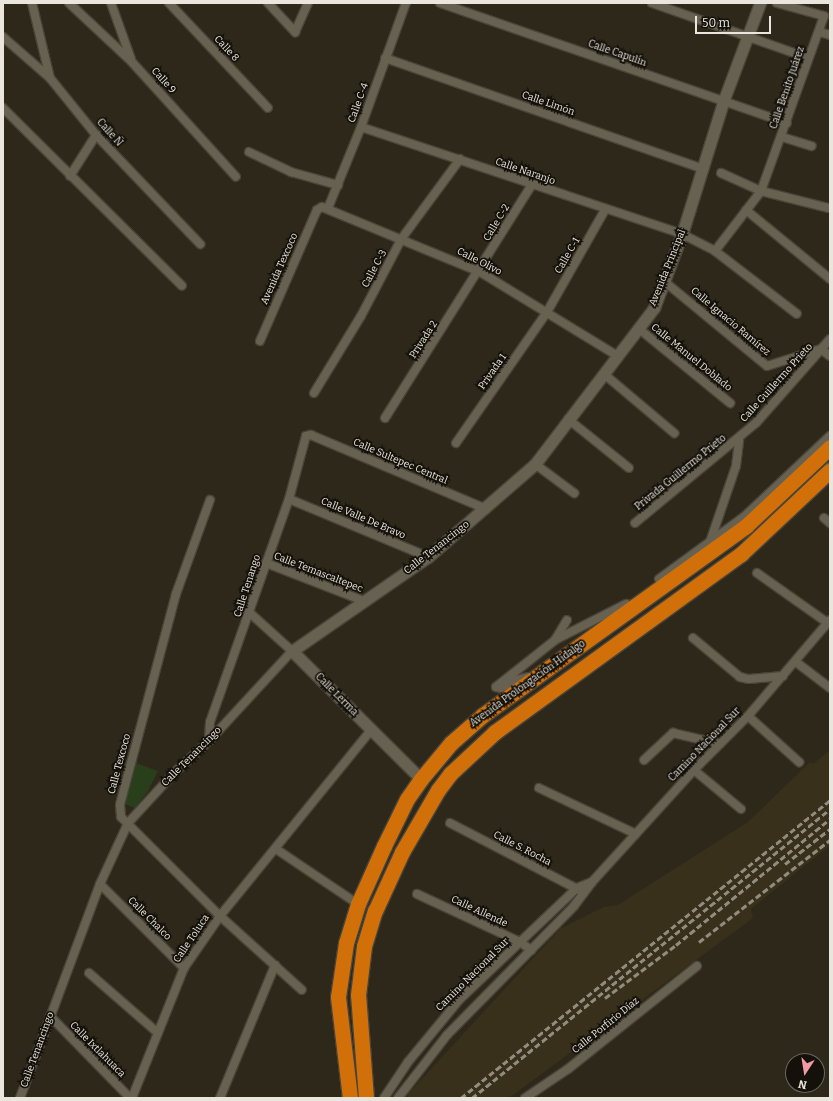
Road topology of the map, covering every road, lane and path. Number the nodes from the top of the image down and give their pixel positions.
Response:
1 (32, 3) edge
2 (69, 3) edge
3 (111, 3) edge
4 (169, 3) edge
5 (268, 3) edge
6 (308, 3) edge
7 (406, 3) edge
8 (440, 3) edge
9 (652, 3) edge
10 (760, 3) edge
11 (777, 3) edge
12 (788, 4) edge
13 (820, 32) junction
14 (830, 36) edge
15 (3, 37) edge
16 (748, 37) junction
17 (385, 58) junction
18 (808, 58) junction
19 (131, 61) junction
20 (50, 78) junction
21 (723, 102) junction
22 (3, 108) edge
23 (268, 108) dead end
24 (787, 123) junction
25 (361, 127) junction
26 (96, 135) junction
27 (782, 137) junction
28 (812, 146) dead end
29 (249, 152) dead end
30 (460, 160) junction
31 (704, 168) junction
32 (721, 173) dead end
33 (70, 176) junction
34 (236, 177) dead end
35 (338, 185) junction
36 (531, 186) junction
37 (761, 191) junction
38 (325, 207) junction
39 (828, 208) dead end
40 (606, 210) junction
41 (746, 210) junction
42 (682, 234) junction
43 (402, 238) junction
44 (200, 244) dead end
45 (715, 251) junction
46 (480, 272) junction
47 (830, 279) edge
48 (665, 282) junction
49 (182, 286) dead end
50 (547, 312) junction
51 (797, 314) dead end
52 (638, 328) junction
53 (830, 339) edge
54 (260, 341) dead end
55 (821, 349) junction
56 (616, 356) junction
57 (830, 356) edge
58 (604, 374) junction
59 (314, 393) dead end
60 (730, 403) dead end
61 (385, 418) dead end
62 (568, 419) junction
63 (674, 433) dead end
64 (306, 436) joint
65 (830, 436) edge
66 (739, 440) junction
67 (456, 443) dead end
68 (830, 447) edge
69 (535, 464) junction
70 (629, 468) dead end
71 (830, 470) edge
72 (574, 493) dead end
73 (289, 499) junction
74 (210, 500) dead end
75 (486, 509) junction
76 (635, 523) dead end
77 (710, 543) junction
78 (428, 557) junction
79 (266, 563) junction
80 (758, 573) dead end
81 (364, 601) junction
82 (250, 613) junction
83 (567, 620) dead end
84 (829, 622) edge
85 (693, 638) dead end
86 (555, 640) junction
87 (292, 652) junction
88 (796, 662) junction
89 (538, 676) junction
90 (783, 676) junction
91 (830, 688) edge
92 (748, 716) junction
93 (371, 730) junction
94 (209, 742) junction
95 (451, 743) junction
96 (720, 744) junction
97 (467, 758) junction
98 (644, 760) dead end
99 (799, 762) dead end
100 (694, 770) junction
101 (421, 779) junction
102 (538, 788) dead end
103 (741, 810) dead end
104 (128, 823) junction
105 (450, 823) dead end
106 (636, 834) junction
107 (276, 850) junction
108 (592, 882) junction
109 (100, 884) junction
110 (577, 888) junction
111 (417, 894) dead end
112 (584, 894) junction
113 (358, 904) junction
114 (220, 916) junction
115 (520, 942) junction
116 (531, 950) junction
117 (275, 966) junction
118 (697, 966) dead end
119 (184, 968) junction
120 (89, 973) dead end
121 (302, 990) dead end
122 (50, 1016) junction
123 (158, 1033) junction
124 (20, 1098) edge
125 (131, 1098) edge
126 (220, 1098) edge
127 (350, 1098) edge
128 (366, 1098) edge
129 (384, 1098) edge
130 (398, 1098) edge
131 (525, 1098) edge

1 - 20 street
2 - 19 street, Calle 9
3 - 19 street
4 - 23 street, Calle 8
5 - 6 street
7 - 17 street, Calle C-4
8 - 21 street, Calle Capulín
9 - 16 street
10 - 16 street, Avenida Principal
11 - 12 street, Calle Benito Juárez
12 - 13 street, Calle Benito Juárez
13 - 14 street
13 - 18 street, Calle Benito Juárez
15 - 20 street, Calle Ñ
16 - 18 street
16 - 21 street, Avenida Principal
17 - 25 street, Calle C-4
17 - 31 street, Calle Limón
18 - 24 street, Calle Benito Juárez
19 - 34 street, Calle 9
20 - 26 street, Calle Ñ
21 - 24 street, Calle Capulín
21 - 31 street, Avenida Principal
22 - 33 street
24 - 27 street, Calle Benito Juárez
25 - 30 street, Calle Naranjo
25 - 35 street, Calle C-4
26 - 33 street
26 - 44 street, Calle Ñ
27 - 28 street
27 - 37 street, Calle Benito Juárez
29 - 35 street
30 - 36 street, Calle Naranjo
30 - 43 street, Calle C-3
31 - 42 street, Avenida Principal
32 - 37 street
33 - 49 street
35 - 38 street, Calle C-4
36 - 40 street, Calle Naranjo
36 - 46 street, Calle C-2
37 - 39 street
37 - 41 street, Calle Benito Juárez
38 - 43 street, Calle Olivo
38 - 54 street, Avenida Texcoco
40 - 42 street, Calle Naranjo
40 - 50 street, Calle C-1
41 - 45 street, Calle Benito Juárez
41 - 47 street
42 - 45 street, Calle Naranjo
42 - 48 street, Avenida Principal
43 - 46 street, Calle Olivo
43 - 59 street, Calle C-3
45 - 51 street, Calle Naranjo
46 - 50 street, Calle Olivo
46 - 61 street, Privada 2
48 - 52 street, Avenida Principal
48 - 55 street, Calle Ignacio Ramírez
50 - 56 street, Calle Olivo
50 - 67 street, Privada 1
52 - 56 street, Avenida Principal
52 - 60 street, Calle Manuel Doblado
53 - 55 street, Calle Guillermo Prieto
55 - 57 street
55 - 66 street, Calle Guillermo Prieto
56 - 58 street, Avenida Principal
58 - 62 street, Avenida Principal
58 - 63 street
62 - 69 street, Avenida Principal
62 - 70 street
64 - 73 street, Calle Tenango
64 - 75 street, Calle Sultepec Central
65 - 77 street
66 - 76 street, Privada Guillermo Prieto
66 - 77 street
68 - 89 highway, Avenida Prolongación Hidalgo
69 - 72 street
69 - 75 street, Avenida Principal
71 - 97 highway, Avenida Prolongación Hidalgo
73 - 78 street, Calle Valle De Bravo
73 - 79 street, Calle Tenango
74 - 104 street, Calle Texcoco
75 - 78 street, Calle Tenancingo
77 - 86 street
78 - 81 street, Calle Tenancingo
79 - 81 street, Calle Temascaltepec
79 - 82 street, Calle Tenango
80 - 84 street
81 - 87 street, Calle Tenancingo
82 - 87 street, Calle Lerma
82 - 94 street, Calle Tenango
83 - 86 street
84 - 88 street, Camino Nacional Sur
85 - 90 street
86 - 89 street
87 - 93 street, Calle Lerma
87 - 94 street, Calle Tenancingo
88 - 90 street, Camino Nacional Sur
88 - 91 street
89 - 95 highway, Avenida Prolongación Hidalgo
90 - 92 street, Camino Nacional Sur
92 - 96 street, Camino Nacional Sur
92 - 99 street
93 - 101 street, Calle Lerma
93 - 107 street, Calle Toluca
94 - 104 street, Calle Tenancingo
95 - 97 highway
95 - 101 highway, Avenida Prolongación Hidalgo
96 - 98 street
96 - 100 street, Camino Nacional Sur
97 - 128 highway, Avenida Prolongación Hidalgo
100 - 103 street
100 - 106 street, Camino Nacional Sur
101 - 113 highway, Avenida Prolongación Hidalgo
102 - 106 street
104 - 109 street, Calle Tenancingo
104 - 114 street, Calle Texcoco
105 - 110 street, Calle S. Rocha
106 - 108 street, Camino Nacional Sur
107 - 113 street
107 - 114 street, Calle Toluca
108 - 110 street, Camino Nacional Sur
108 - 112 street, Camino Nacional Sur
109 - 119 street, Calle Chalco
109 - 122 street, Calle Tenancingo
110 - 112 street, Calle S. Rocha
110 - 115 street, Camino Nacional Sur
111 - 115 street, Calle Allende
112 - 116 street, Camino Nacional Sur
113 - 127 highway, Avenida Prolongación Hidalgo
114 - 117 street, Calle Texcoco
114 - 119 street, Calle Toluca
115 - 116 street, Calle Allende
115 - 129 street, Camino Nacional Sur
116 - 130 street, Camino Nacional Sur
117 - 121 street, Calle Texcoco
117 - 126 street
118 - 131 street, Calle Porfirio Díaz
119 - 123 street, Calle Toluca
120 - 123 street
122 - 124 street, Calle Tenancingo
122 - 125 street, Calle Ixtlahuaca
123 - 125 street, Calle Toluca

